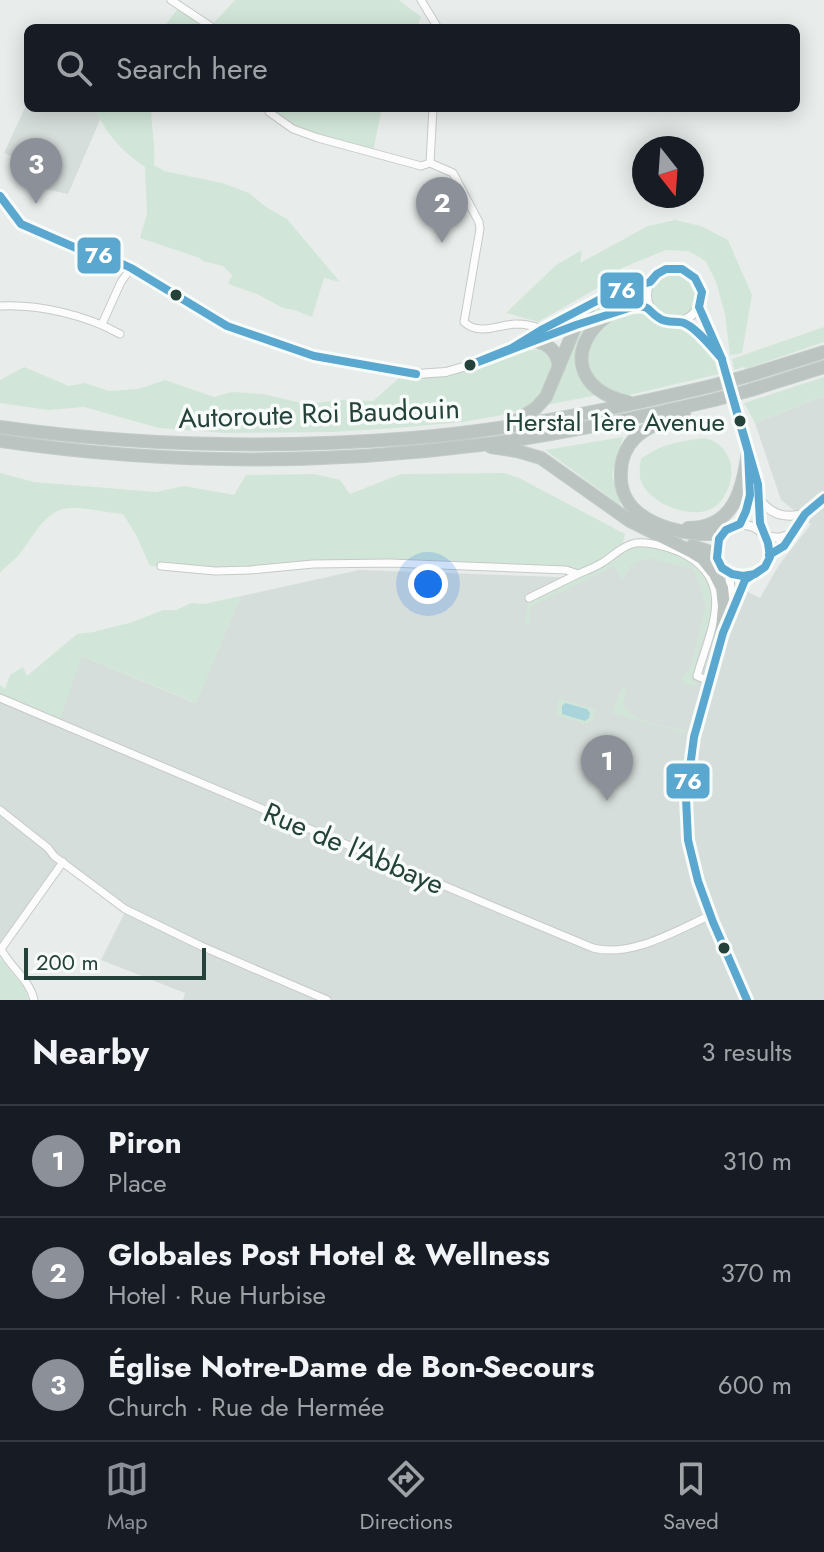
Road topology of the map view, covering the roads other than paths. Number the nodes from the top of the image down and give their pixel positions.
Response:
1 (171, 0) edge
2 (421, 0) edge
3 (182, 3) edge
4 (208, 24) edge
5 (436, 24) edge
6 (269, 112) edge
7 (433, 112) edge
8 (430, 163) junction
9 (0, 196) edge
10 (131, 268) junction
11 (650, 282) junction
12 (591, 304) junction
13 (0, 306) edge
14 (699, 307) junction
15 (650, 308) junction
16 (607, 316) junction
17 (682, 322) junction
18 (102, 324) junction
19 (520, 324) junction
20 (576, 325) junction
21 (543, 329) junction
22 (120, 334) dead end
23 (530, 339) junction
24 (824, 352) edge
25 (722, 359) junction
26 (824, 367) edge
27 (559, 368) junction
28 (714, 400) junction
29 (635, 403) junction
30 (507, 426) junction
31 (0, 427) edge
32 (0, 441) edge
33 (480, 445) junction
34 (748, 452) junction
35 (824, 498) edge
36 (760, 500) junction
37 (805, 514) junction
38 (740, 524) junction
39 (660, 530) junction
40 (723, 533) junction
41 (763, 533) junction
42 (793, 534) junction
43 (717, 554) junction
44 (769, 555) junction
45 (161, 566) dead end
46 (729, 573) junction
47 (578, 574) junction
48 (748, 577) junction
49 (529, 598) dead end
50 (727, 621) junction
51 (721, 641) junction
52 (709, 681) junction
53 (0, 698) edge
54 (0, 810) edge
55 (63, 862) junction
56 (711, 915) junction
57 (0, 949) edge
58 (34, 1000) edge
59 (327, 1000) edge
60 (747, 1000) edge

1 - 3 street
2 - 5 street
3 - 4 street
6 - 8 street
7 - 8 street
8 - 19 street
9 - 10 street
10 - 18 street
10 - 23 street
11 - 12 street
11 - 14 street
11 - 15 street
12 - 20 highway
12 - 21 street
13 - 18 street
14 - 17 street
14 - 25 street
15 - 16 street
15 - 17 street
16 - 20 street
16 - 29 highway
17 - 25 street
18 - 22 street
19 - 21 street
19 - 23 street
20 - 23 street
20 - 27 highway
21 - 23 street
23 - 27 highway
24 - 29 highway, Autoroute Roi Baudouin, bridge
25 - 34 street
26 - 28 highway, Autoroute Roi Baudouin, bridge
27 - 30 highway
28 - 33 highway, Autoroute Roi Baudouin
28 - 39 highway
29 - 30 highway, Autoroute Roi Baudouin
30 - 31 highway, Autoroute Roi Baudouin
32 - 33 highway, Autoroute Roi Baudouin
33 - 39 highway
34 - 36 street
34 - 38 street
34 - 39 highway
35 - 37 street
36 - 37 street
36 - 41 street
37 - 42 street
38 - 40 street
38 - 41 street
39 - 40 highway
39 - 43 highway
39 - 51 highway
40 - 43 street
41 - 42 street
41 - 44 street
42 - 44 street
43 - 46 street
44 - 48 street
45 - 47 street
46 - 48 street
46 - 50 street
47 - 49 street
47 - 52 street
48 - 50 street
50 - 51 street
51 - 52 street
52 - 56 street
53 - 56 street, Rue de l'Abbaye
54 - 55 street
55 - 57 street
55 - 59 street
56 - 60 street
57 - 58 street

